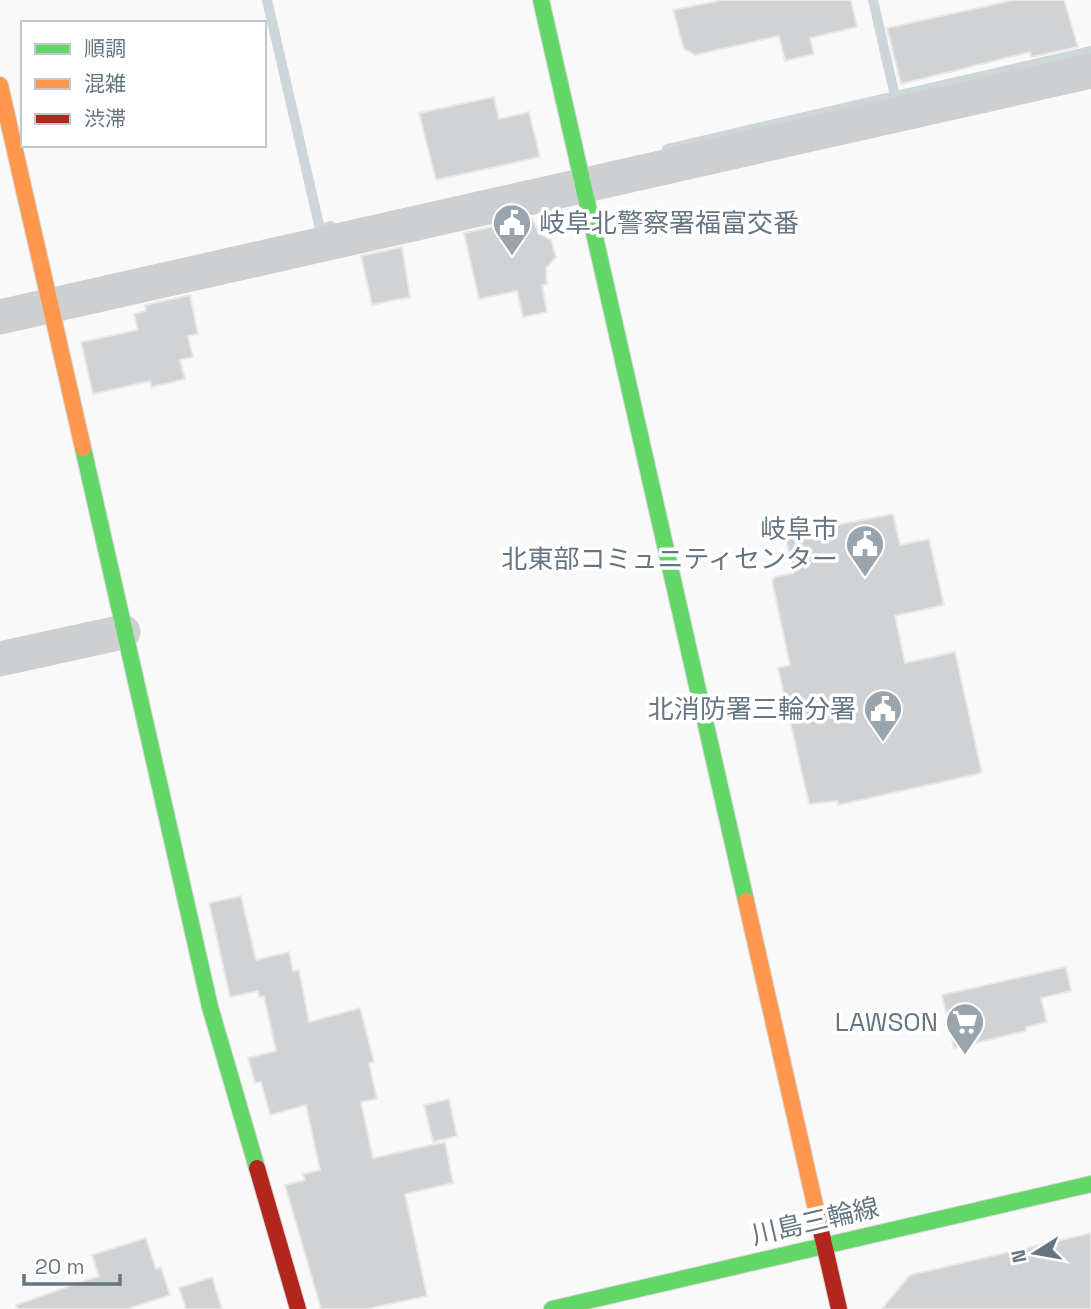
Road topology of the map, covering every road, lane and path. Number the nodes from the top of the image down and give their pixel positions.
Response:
1 (541, 0) edge
2 (1091, 71) edge
3 (0, 85) edge
4 (583, 183) junction
5 (52, 306) junction
6 (0, 317) edge
7 (122, 632) junction
8 (0, 659) edge
9 (1091, 1184) edge
10 (824, 1244) junction
11 (298, 1309) edge
12 (552, 1309) edge
13 (839, 1309) edge

1 - 4 street
2 - 4 street
3 - 5 street
4 - 5 street
4 - 10 street
5 - 6 street
5 - 7 street
7 - 8 street
7 - 11 street
9 - 10 street, 川島三輪線
10 - 12 street, 川島三輪線
10 - 13 street

